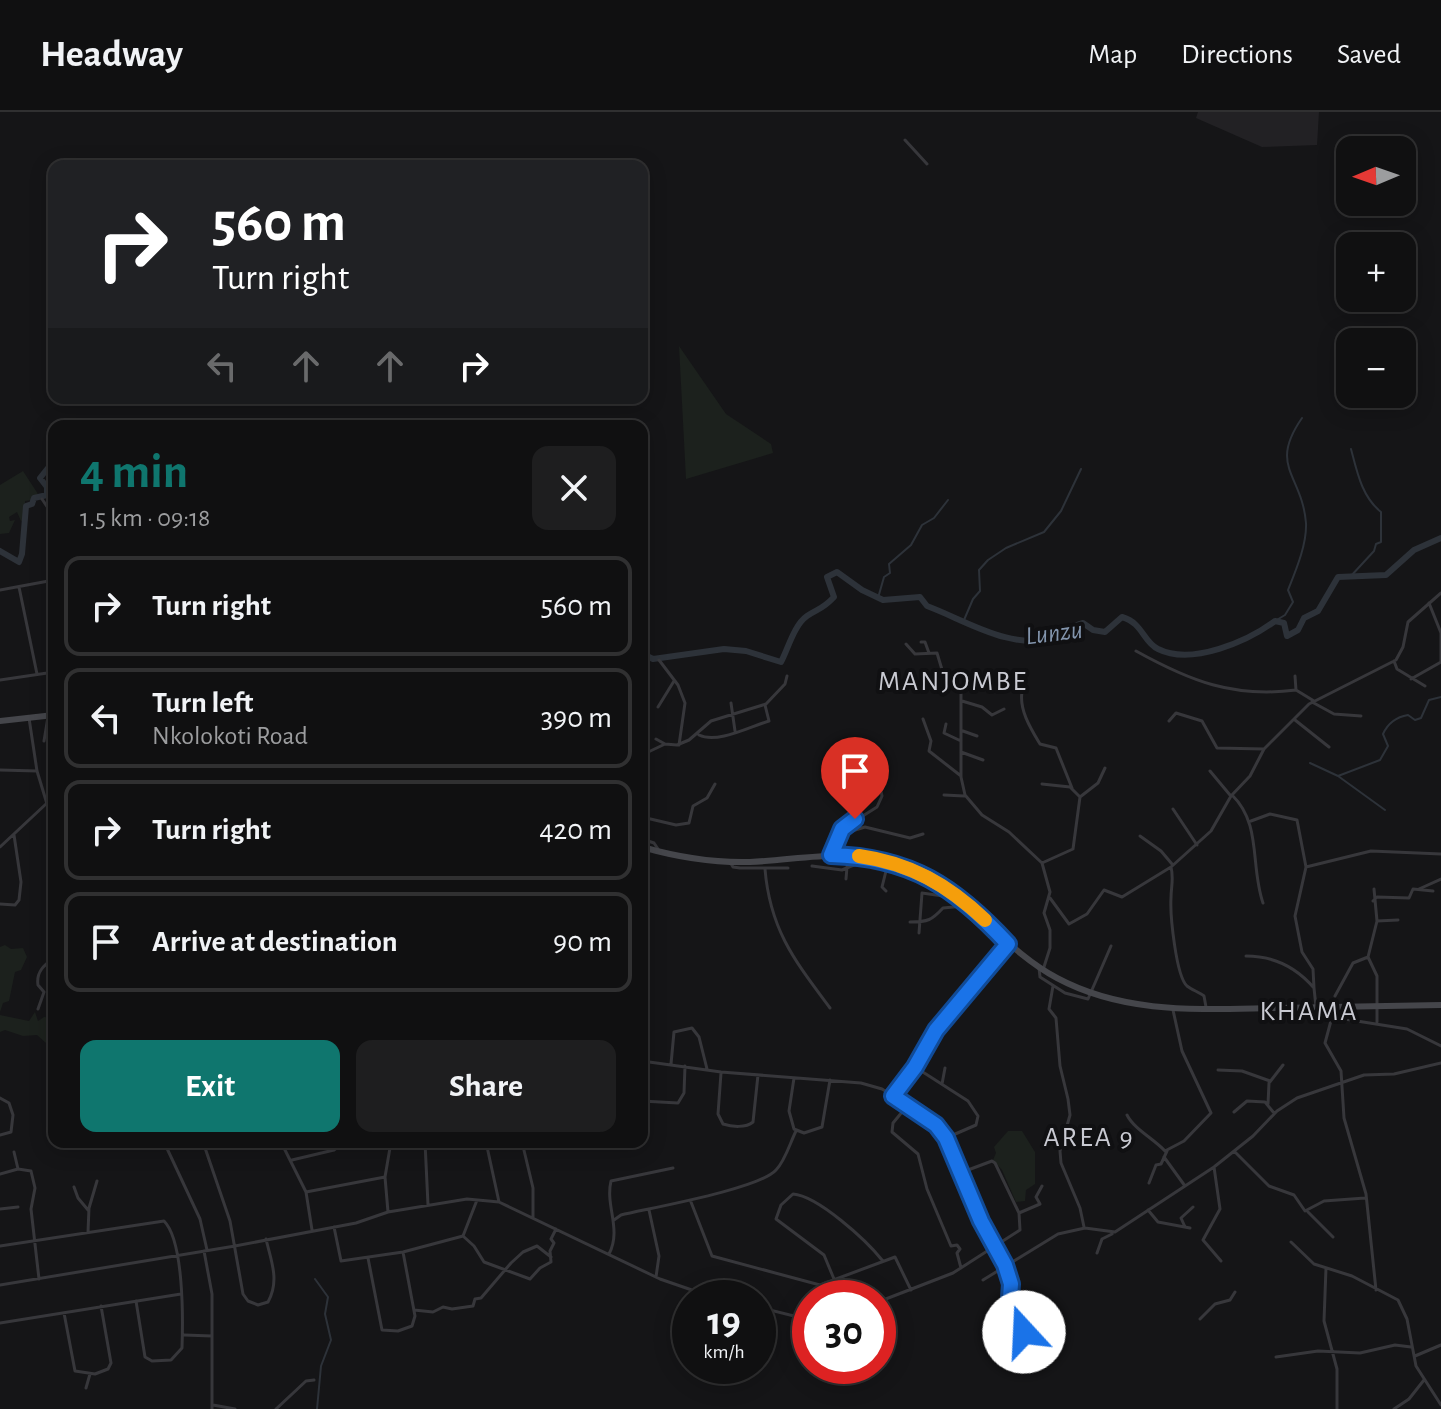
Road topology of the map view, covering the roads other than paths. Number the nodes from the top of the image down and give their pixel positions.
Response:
1 (905, 140) dead end
2 (927, 164) dead end
3 (42, 499) dead end
4 (48, 508) edge
5 (48, 581) edge
6 (19, 587) junction
7 (0, 590) edge
8 (1441, 593) edge
9 (1429, 603) junction
10 (921, 642) dead end
11 (906, 644) dead end
12 (1136, 651) dead end
13 (929, 653) junction
14 (659, 660) dead end
15 (1394, 661) junction
16 (1441, 662) edge
17 (48, 673) edge
18 (37, 674) junction
19 (787, 676) dead end
20 (1295, 676) dead end
21 (1411, 679) junction
22 (0, 680) edge
23 (674, 681) junction
24 (1425, 686) dead end
25 (1296, 690) junction
26 (1022, 692) dead end
27 (962, 701) junction
28 (1313, 702) junction
29 (731, 703) dead end
30 (765, 704) junction
31 (658, 707) dead end
32 (1004, 709) dead end
33 (731, 714) junction
34 (1361, 716) dead end
35 (29, 718) junction
36 (48, 718) edge
37 (923, 719) dead end
38 (1295, 720) junction
39 (0, 721) edge
40 (1169, 721) dead end
41 (946, 724) dead end
42 (48, 728) edge
43 (735, 731) junction
44 (963, 731) junction
45 (699, 735) junction
46 (977, 736) dead end
47 (656, 739) dead end
48 (44, 741) dead end
49 (961, 741) junction
50 (665, 744) junction
51 (679, 745) junction
52 (1329, 747) dead end
53 (1264, 749) junction
54 (648, 752) edge
55 (961, 752) junction
56 (983, 760) dead end
57 (1105, 768) dead end
58 (0, 770) edge
59 (37, 771) junction
60 (1210, 771) dead end
61 (837, 772) dead end
62 (961, 776) junction
63 (715, 784) dead end
64 (1042, 784) dead end
65 (1072, 788) junction
66 (944, 795) dead end
67 (1232, 795) junction
68 (965, 796) junction
69 (1080, 797) junction
70 (46, 804) junction
71 (1173, 809) dead end
72 (48, 810) edge
73 (648, 818) edge
74 (1251, 821) junction
75 (923, 834) dead end
76 (14, 835) junction
77 (839, 835) junction
78 (1140, 836) dead end
79 (648, 841) edge
80 (1197, 845) junction
81 (0, 847) edge
82 (648, 849) edge
83 (660, 852) junction
84 (1441, 854) edge
85 (831, 855) junction
86 (875, 858) junction
87 (730, 862) junction
88 (1042, 863) junction
89 (812, 866) dead end
90 (847, 866) junction
91 (1171, 866) junction
92 (1306, 867) junction
93 (788, 868) dead end
94 (765, 869) junction
95 (846, 879) dead end
96 (1441, 879) edge
97 (1374, 889) dead end
98 (1419, 889) junction
99 (886, 891) dead end
100 (1433, 891) dead end
101 (959, 897) junction
102 (1049, 897) junction
103 (1373, 901) junction
104 (1263, 903) dead end
105 (0, 904) edge
106 (972, 907) junction
107 (1380, 920) junction
108 (1398, 920) dead end
109 (910, 922) dead end
110 (920, 922) junction
111 (919, 933) dead end
112 (1008, 944) junction
113 (1111, 946) dead end
114 (1246, 956) dead end
115 (1368, 957) junction
116 (48, 961) edge
117 (1041, 969) junction
118 (1053, 986) junction
119 (1314, 988) junction
120 (1092, 994) junction
121 (1335, 996) dead end
122 (1441, 1005) edge
123 (1379, 1006) junction
124 (1316, 1007) junction
125 (1347, 1007) junction
126 (830, 1008) dead end
127 (38, 1009) dead end
128 (1206, 1009) junction
129 (1173, 1010) junction
130 (1346, 1018) junction
131 (1377, 1022) junction
132 (1441, 1046) edge
133 (648, 1062) edge
134 (1441, 1063) edge
135 (671, 1064) junction
136 (1283, 1065) dead end
137 (685, 1066) junction
138 (915, 1067) junction
139 (945, 1068) dead end
140 (707, 1069) junction
141 (1218, 1070) dead end
142 (721, 1072) junction
143 (758, 1075) junction
144 (794, 1078) junction
145 (830, 1080) junction
146 (1270, 1081) junction
147 (942, 1084) junction
148 (1342, 1084) junction
149 (893, 1096) junction
150 (0, 1098) edge
151 (648, 1101) edge
152 (1268, 1104) junction
153 (908, 1105) junction
154 (1234, 1112) dead end
155 (1274, 1113) junction
156 (1127, 1115) dead end
157 (796, 1131) junction
158 (0, 1135) edge
159 (946, 1138) junction
160 (167, 1148) edge
161 (205, 1148) edge
162 (285, 1148) edge
163 (336, 1148) edge
164 (390, 1148) edge
165 (425, 1148) edge
166 (487, 1148) edge
167 (523, 1148) edge
168 (1167, 1151) junction
169 (1234, 1151) junction
170 (14, 1152) dead end
171 (1164, 1157) junction
172 (292, 1160) junction
173 (1214, 1167) junction
174 (673, 1168) dead end
175 (18, 1169) junction
176 (960, 1173) junction
177 (0, 1174) edge
178 (385, 1177) junction
179 (97, 1181) dead end
180 (1149, 1183) dead end
181 (1042, 1186) dead end
182 (1186, 1186) junction
183 (74, 1187) dead end
184 (306, 1192) junction
185 (1366, 1198) junction
186 (477, 1200) junction
187 (499, 1202) junction
188 (691, 1202) junction
189 (428, 1205) junction
190 (18, 1207) dead end
191 (1193, 1207) dead end
192 (0, 1209) edge
193 (648, 1209) junction
194 (1148, 1210) junction
195 (89, 1211) junction
196 (388, 1212) junction
197 (1308, 1212) junction
198 (1019, 1213) junction
199 (532, 1218) junction
200 (614, 1220) junction
201 (334, 1227) junction
202 (1085, 1228) junction
203 (556, 1229) junction
204 (312, 1230) junction
205 (88, 1232) junction
206 (1115, 1232) junction
207 (463, 1236) junction
208 (1333, 1237) dead end
209 (266, 1239) junction
210 (33, 1242) junction
211 (1291, 1242) dead end
212 (0, 1246) edge
213 (235, 1246) junction
214 (994, 1247) junction
215 (206, 1251) junction
216 (403, 1252) junction
217 (1097, 1253) dead end
218 (609, 1254) junction
219 (176, 1256) junction
220 (551, 1257) junction
221 (368, 1258) junction
222 (883, 1261) junction
223 (1221, 1261) dead end
224 (1005, 1265) junction
225 (961, 1268) junction
226 (1326, 1268) junction
227 (506, 1270) junction
228 (656, 1277) junction
229 (39, 1279) junction
230 (834, 1279) joint
231 (801, 1280) edge
232 (983, 1280) dead end
233 (672, 1283) edge
234 (0, 1285) edge
235 (911, 1290) junction
236 (1376, 1290) junction
237 (1235, 1292) dead end
238 (181, 1294) junction
239 (896, 1295) edge
240 (1010, 1298) junction
241 (136, 1301) junction
242 (101, 1306) junction
243 (414, 1310) junction
244 (64, 1313) junction
245 (987, 1315) dead end
246 (1200, 1319) dead end
247 (0, 1323) edge
248 (1024, 1334) junction
249 (182, 1335) junction
250 (212, 1336) junction
251 (1032, 1338) dead end
252 (1006, 1343) dead end
253 (1441, 1345) edge
254 (1411, 1347) junction
255 (1334, 1352) junction
256 (1276, 1357) dead end
257 (1413, 1357) junction
258 (90, 1374) junction
259 (314, 1380) dead end
260 (1424, 1380) junction
261 (86, 1388) dead end
262 (1441, 1405) edge
263 (213, 1407) edge
264 (235, 1409) edge
265 (276, 1409) edge
266 (1337, 1409) edge
267 (1394, 1409) edge

1 - 2 street
3 - 4 street
5 - 6 street
6 - 7 street
6 - 18 street
8 - 9 street
9 - 15 street
9 - 16 street
10 - 13 street
11 - 13 street
12 - 25 street
13 - 27 street
14 - 23 street
15 - 21 street
15 - 28 street
16 - 21 street
17 - 18 street
18 - 22 street
19 - 30 street
20 - 25 street
21 - 24 street
23 - 31 street
23 - 51 street
25 - 28 street
26 - 65 street
27 - 32 street
27 - 44 street
28 - 34 street
28 - 38 street
29 - 33 street
30 - 33 street
30 - 43 street
33 - 43 street
33 - 45 street
35 - 36 main road
35 - 39 main road
35 - 59 street
37 - 62 street
38 - 52 street
38 - 53 street
40 - 53 street
41 - 49 street
42 - 48 street
43 - 45 street
44 - 46 street
44 - 49 street
45 - 51 street
47 - 50 street
49 - 55 street
50 - 51 street
50 - 54 street
53 - 67 street
55 - 56 street
55 - 62 street
57 - 69 street
58 - 59 street
59 - 70 street
60 - 67 street
61 - 77 street
62 - 68 street
63 - 73 street
64 - 65 street
65 - 69 street
66 - 68 street
67 - 74 street
67 - 80 street
68 - 88 street
69 - 88 street
70 - 72 street
70 - 76 street
71 - 80 street
74 - 92 street
74 - 104 street
75 - 77 street
76 - 81 street
76 - 105 street
77 - 85 street
78 - 91 street
79 - 83 street
80 - 91 street
82 - 83 main road
83 - 87 main road
84 - 92 street
85 - 86 main road
85 - 87 main road
86 - 90 street
86 - 99 street
86 - 101 main road
87 - 94 street
88 - 102 street
89 - 90 street
90 - 95 street
91 - 102 street
91 - 128 street
92 - 119 street
93 - 94 street
94 - 126 street
96 - 98 street
97 - 103 street
98 - 100 street
98 - 103 street
101 - 106 main road
101 - 110 street
102 - 117 street
103 - 107 street
106 - 110 street
106 - 112 main road
107 - 108 street
107 - 115 street
109 - 110 street
110 - 111 street
112 - 117 main road
112 - 138 street
113 - 120 street
114 - 119 street
115 - 121 street
115 - 123 street
116 - 127 street
117 - 118 street
117 - 120 main road
118 - 120 street
118 - 202 street
119 - 124 street
120 - 129 main road
122 - 123 main road
123 - 125 main road
123 - 131 street
124 - 125 main road
124 - 128 main road
125 - 130 street
128 - 129 main road
129 - 168 street
130 - 131 street
130 - 148 street
131 - 132 street
133 - 135 street
134 - 148 street
135 - 137 street
135 - 140 street
136 - 146 street
137 - 140 street
137 - 151 street
138 - 147 street
138 - 149 street
139 - 147 street
140 - 142 street
141 - 146 street
142 - 143 street
142 - 143 street
143 - 144 street
144 - 145 street
144 - 157 street
145 - 149 street
145 - 157 street
146 - 152 street
147 - 159 street
148 - 155 street
148 - 185 street
149 - 153 street
150 - 158 street
152 - 154 street
152 - 155 street
153 - 159 street
153 - 225 street
155 - 169 street
156 - 168 street
157 - 188 street
159 - 176 street
160 - 215 street
161 - 213 street
162 - 172 street
163 - 172 street
164 - 178 street
165 - 189 street
166 - 187 street
167 - 199 street
168 - 171 street
169 - 173 street
169 - 197 street
170 - 175 street
171 - 180 street
171 - 182 street
172 - 184 street
173 - 182 street
173 - 223 street
174 - 200 street
175 - 177 street
175 - 210 street
176 - 198 street
176 - 214 street
178 - 184 street
178 - 196 street
179 - 195 street
181 - 198 street
182 - 194 street
183 - 195 street
184 - 204 street
185 - 197 street
185 - 236 street
186 - 187 street
186 - 189 street
186 - 207 street
187 - 199 street
188 - 193 street
188 - 231 street
189 - 196 street
190 - 192 street
191 - 194 street
193 - 200 street
193 - 228 street
194 - 206 street
195 - 205 street
196 - 201 street
197 - 208 street
198 - 214 street
199 - 203 street
200 - 218 street
201 - 204 street
201 - 221 street
202 - 206 street
202 - 224 street
203 - 218 street
203 - 220 street
204 - 209 street
205 - 210 street
205 - 219 street
206 - 217 street
207 - 216 street
207 - 227 street
209 - 213 street
209 - 213 street
210 - 212 street
210 - 229 street
211 - 226 street
213 - 215 street
214 - 224 street
214 - 225 street
215 - 219 street
215 - 250 street
216 - 221 street
216 - 243 street
218 - 228 street
219 - 229 street
219 - 238 street
220 - 227 street
220 - 227 street
221 - 243 street
222 - 230 street
222 - 230 street
222 - 235 street
224 - 232 street
224 - 240 street
225 - 235 street
226 - 236 street
226 - 255 street
227 - 243 street
228 - 233 street
229 - 234 street
235 - 239 street
236 - 254 street
237 - 246 street
238 - 241 street
238 - 249 street
240 - 245 street
240 - 248 street
241 - 242 street
241 - 249 street
242 - 244 street
242 - 258 street
244 - 247 street
244 - 258 street
248 - 251 street
248 - 252 street
249 - 250 street
250 - 263 street
253 - 257 street
254 - 255 street
254 - 257 street
255 - 256 street
255 - 266 street
257 - 260 street
258 - 261 street
259 - 265 street
260 - 262 street
260 - 267 street
263 - 264 street

